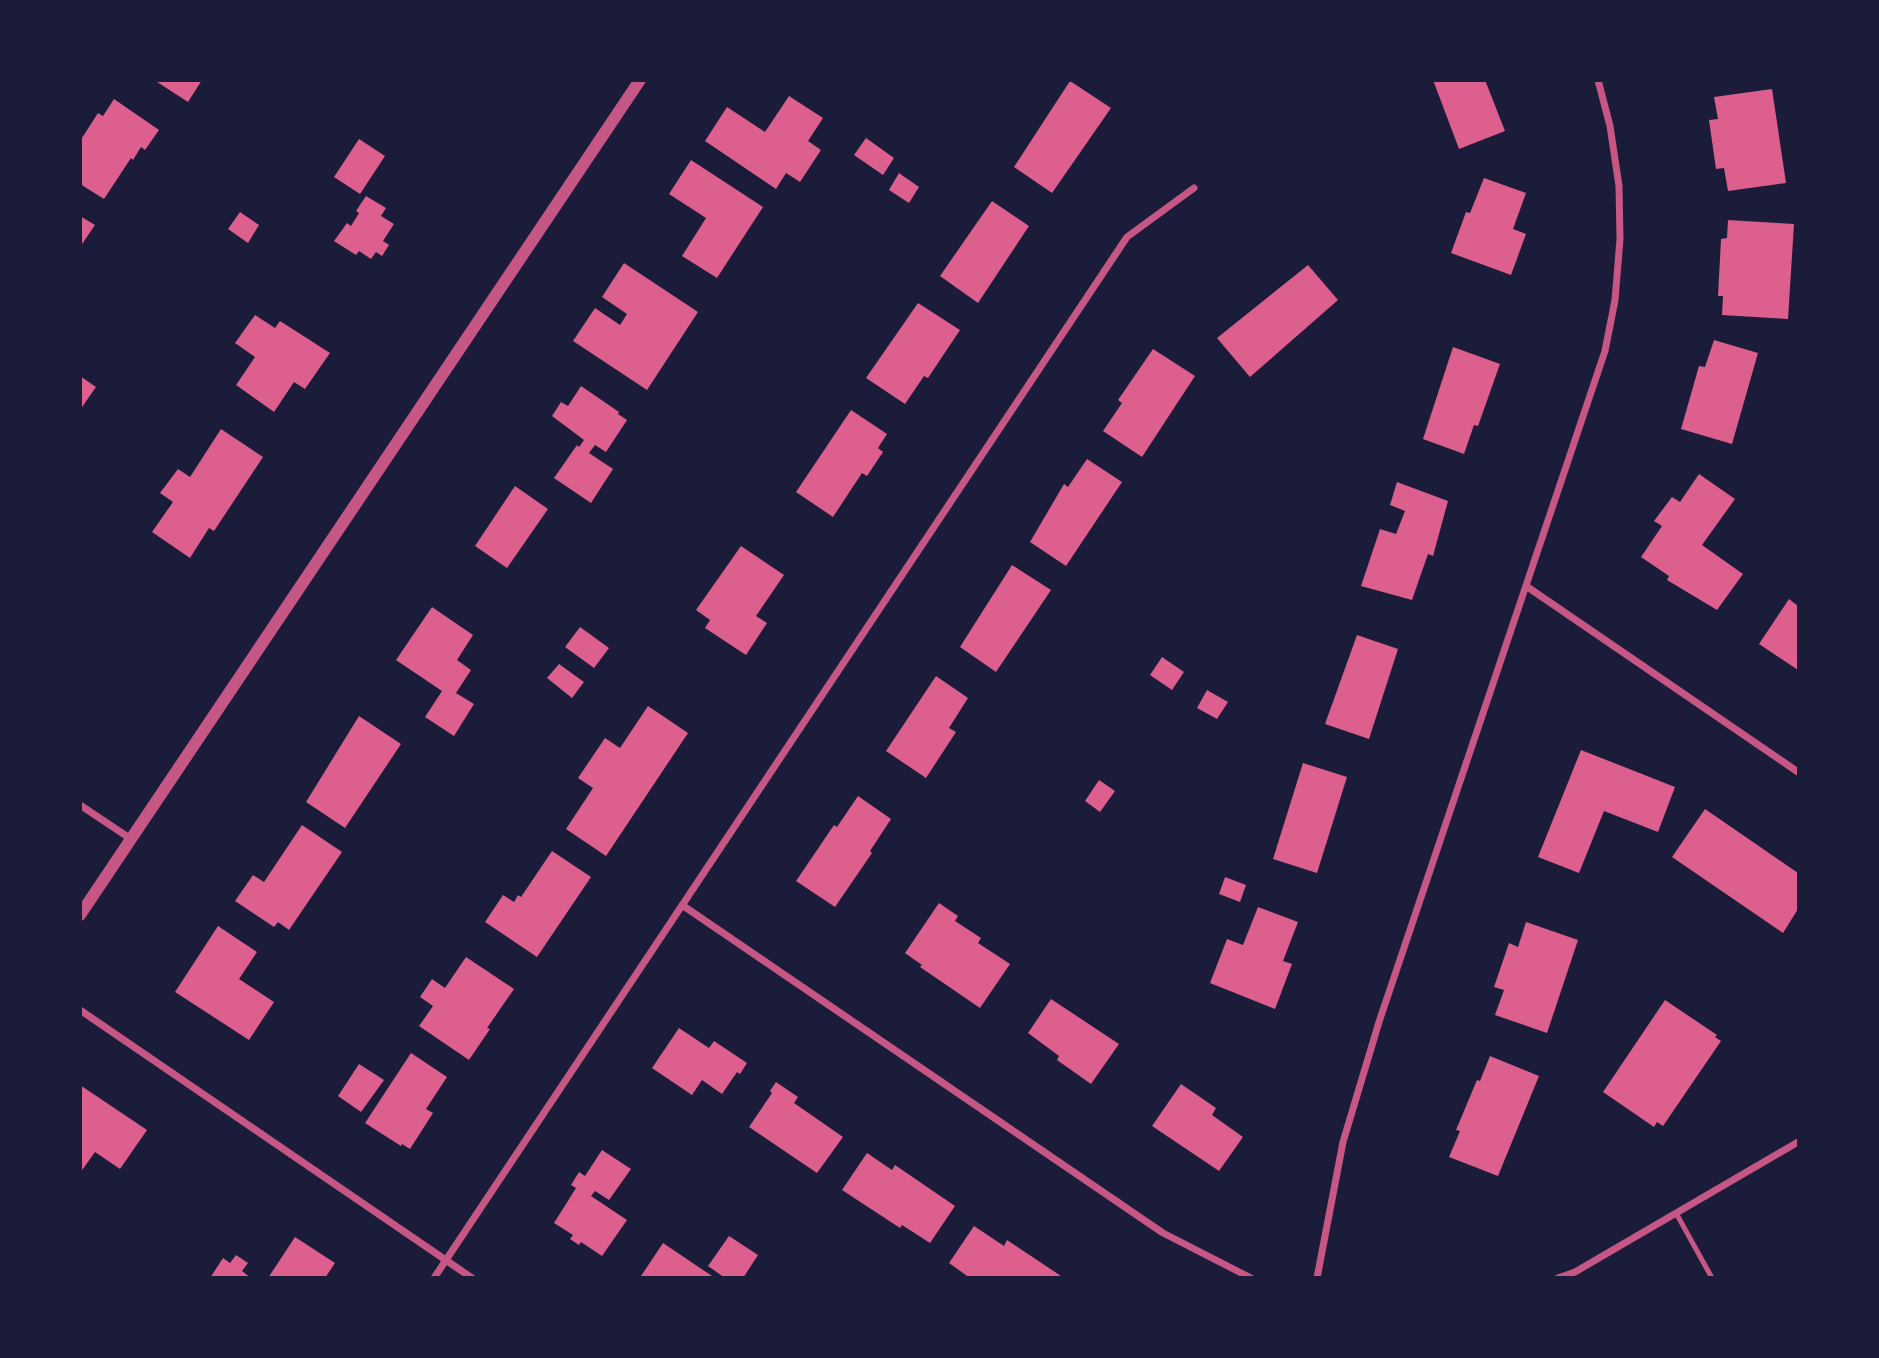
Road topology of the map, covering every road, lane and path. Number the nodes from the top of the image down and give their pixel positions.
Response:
1 (640, 80) edge
2 (1598, 80) edge
3 (1194, 188) dead end
4 (1526, 586) junction
5 (1798, 772) edge
6 (80, 805) edge
7 (131, 839) junction
8 (682, 905) junction
9 (80, 915) edge
10 (80, 1010) edge
11 (1798, 1142) edge
12 (1676, 1213) junction
13 (446, 1259) junction
14 (434, 1278) edge
15 (472, 1278) edge
16 (1251, 1278) edge
17 (1317, 1278) edge
18 (1558, 1278) edge
19 (1712, 1278) edge

1 - 7 street
2 - 4 street
3 - 8 street
4 - 5 street
4 - 17 street
6 - 7 street
7 - 9 street
8 - 13 street
8 - 16 street
10 - 13 street
11 - 12 street
12 - 18 street
12 - 19 lane
13 - 14 street
13 - 15 street

